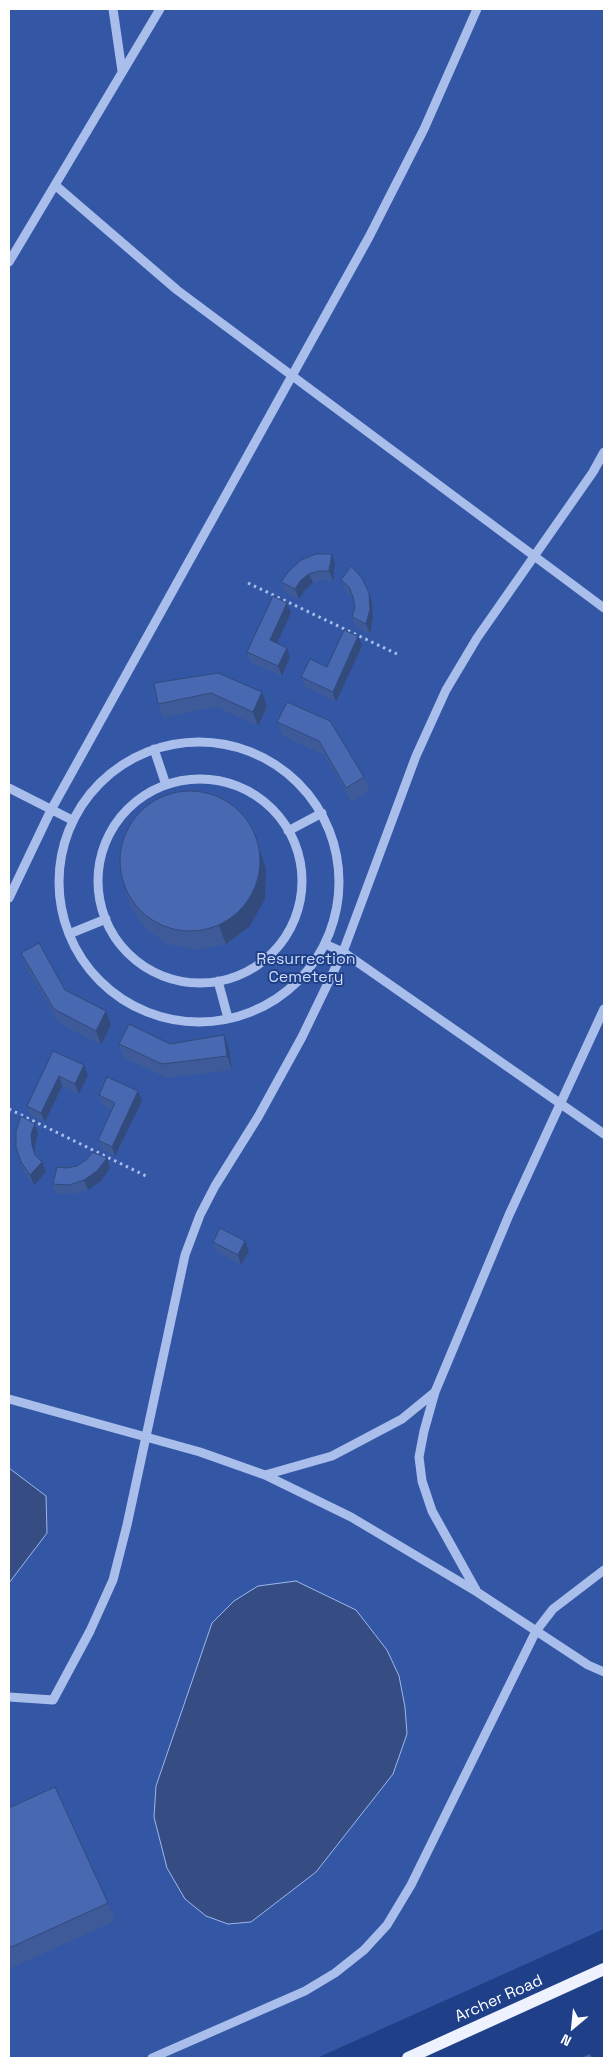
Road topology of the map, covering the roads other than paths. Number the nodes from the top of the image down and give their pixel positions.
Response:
1 (113, 9) edge
2 (160, 9) edge
3 (478, 9) edge
4 (122, 71) junction
5 (55, 184) junction
6 (9, 262) edge
7 (292, 376) junction
8 (604, 452) edge
9 (533, 555) junction
10 (604, 608) edge
11 (154, 749) junction
12 (166, 784) junction
13 (9, 788) edge
14 (52, 810) junction
15 (322, 813) junction
16 (72, 820) junction
17 (288, 831) junction
18 (9, 898) edge
19 (106, 919) junction
20 (69, 934) junction
21 (326, 944) junction
22 (343, 952) junction
23 (218, 980) junction
24 (604, 1009) edge
25 (228, 1018) junction
26 (560, 1104) junction
27 (604, 1134) edge
28 (435, 1392) junction
29 (9, 1399) edge
30 (145, 1436) junction
31 (265, 1475) junction
32 (604, 1570) edge
33 (477, 1592) junction
34 (536, 1631) junction
35 (604, 1672) edge
36 (9, 1697) edge
37 (604, 1969) edge
38 (152, 2058) edge
39 (408, 2058) edge

1 - 4 lane
2 - 4 lane
3 - 7 lane
4 - 5 lane
5 - 6 lane
5 - 7 lane
7 - 9 lane
7 - 14 lane
8 - 9 lane
9 - 10 lane
9 - 22 lane
11 - 12 lane
11 - 15 lane
11 - 16 lane
12 - 17 lane
12 - 19 lane
13 - 14 lane
14 - 16 lane
14 - 18 lane
15 - 17 lane
15 - 21 lane
16 - 20 lane
17 - 23 lane
19 - 20 lane
19 - 23 lane
20 - 25 lane
21 - 22 lane
21 - 25 lane
22 - 26 lane
22 - 30 lane
23 - 25 lane
24 - 26 lane
26 - 27 lane
26 - 28 lane
28 - 31 lane
28 - 33 lane
29 - 30 lane
30 - 31 lane
30 - 36 lane
31 - 33 lane
32 - 34 lane
33 - 34 lane
34 - 35 lane
34 - 38 lane
37 - 39 main road, Archer Road

